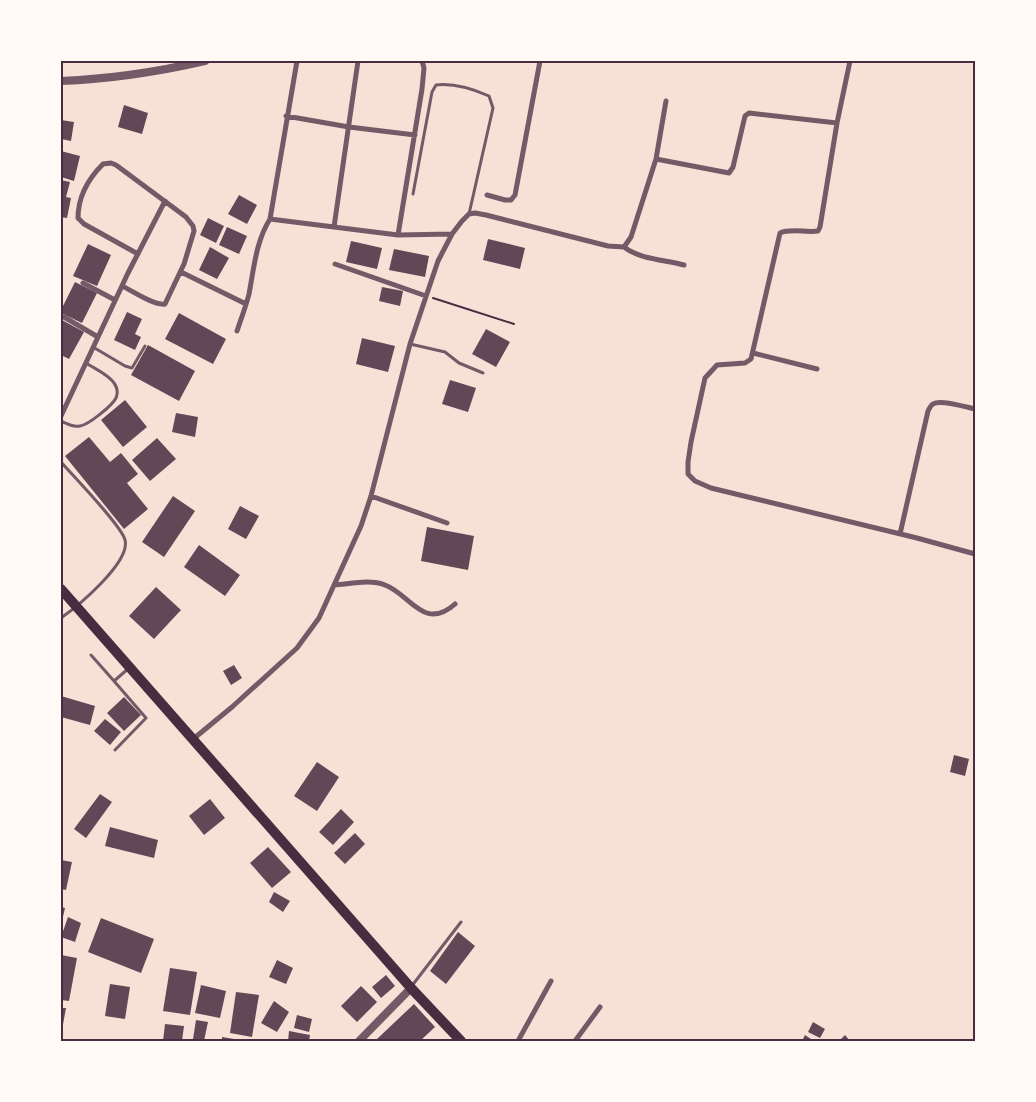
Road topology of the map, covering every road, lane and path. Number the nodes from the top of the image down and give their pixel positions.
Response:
1 (205, 61) edge
2 (297, 61) edge
3 (358, 61) edge
4 (422, 61) edge
5 (540, 61) edge
6 (850, 61) edge
7 (61, 81) edge
8 (666, 101) dead end
9 (286, 116) junction
10 (837, 123) junction
11 (349, 127) junction
12 (415, 135) junction
13 (656, 159) junction
14 (413, 194) dead end
15 (487, 195) dead end
16 (165, 202) junction
17 (469, 214) junction
18 (270, 218) junction
19 (334, 227) junction
20 (452, 234) junction
21 (398, 235) junction
22 (624, 247) junction
23 (138, 254) junction
24 (336, 264) dead end
25 (684, 264) dead end
26 (181, 272) junction
27 (83, 282) dead end
28 (122, 286) junction
29 (426, 296) junction
30 (115, 300) junction
31 (246, 304) junction
32 (61, 317) edge
33 (514, 324) dead end
34 (237, 331) dead end
35 (98, 337) junction
36 (410, 344) junction
37 (145, 346) dead end
38 (93, 347) junction
39 (752, 353) junction
40 (85, 363) junction
41 (818, 369) dead end
42 (483, 373) dead end
43 (975, 408) edge
44 (61, 416) edge
45 (61, 421) edge
46 (61, 462) edge
47 (371, 496) junction
48 (447, 523) dead end
49 (900, 534) junction
50 (975, 554) edge
51 (334, 585) junction
52 (61, 589) edge
53 (454, 604) dead end
54 (77, 607) junction
55 (61, 618) edge
56 (91, 654) dead end
57 (130, 668) junction
58 (114, 681) junction
59 (192, 740) junction
60 (115, 750) dead end
61 (462, 922) dead end
62 (551, 981) dead end
63 (411, 988) junction
64 (600, 1007) dead end
65 (359, 1041) edge
66 (461, 1041) edge
67 (518, 1041) edge
68 (575, 1041) edge

1 - 7 street
2 - 9 street
3 - 11 street
4 - 12 street
5 - 15 street
6 - 10 street
8 - 13 street
9 - 11 street
9 - 18 street
10 - 13 street
10 - 39 street
11 - 12 street
11 - 19 street
12 - 21 street
13 - 22 street
14 - 17 lane
16 - 23 street
16 - 23 street
16 - 26 street
17 - 20 street
17 - 22 street
18 - 19 street
18 - 31 street
19 - 21 street
20 - 21 street
20 - 29 street
22 - 25 street
23 - 28 street
24 - 29 street
26 - 28 street
26 - 31 street
27 - 30 street
28 - 30 street
29 - 33 path
29 - 36 street
30 - 35 street
31 - 34 street
32 - 35 street
35 - 38 street
36 - 42 lane
36 - 47 street
37 - 38 lane
38 - 40 street
39 - 41 street
39 - 49 street
40 - 44 street
40 - 45 lane
43 - 49 street
46 - 54 lane
47 - 48 street
47 - 51 street
49 - 50 street
51 - 53 street
51 - 59 street
52 - 54 highway
54 - 55 lane
54 - 57 highway
56 - 58 lane
57 - 58 lane
57 - 59 highway
58 - 60 lane
59 - 63 highway
61 - 63 lane
62 - 67 street
63 - 65 street
63 - 66 highway
64 - 68 street

